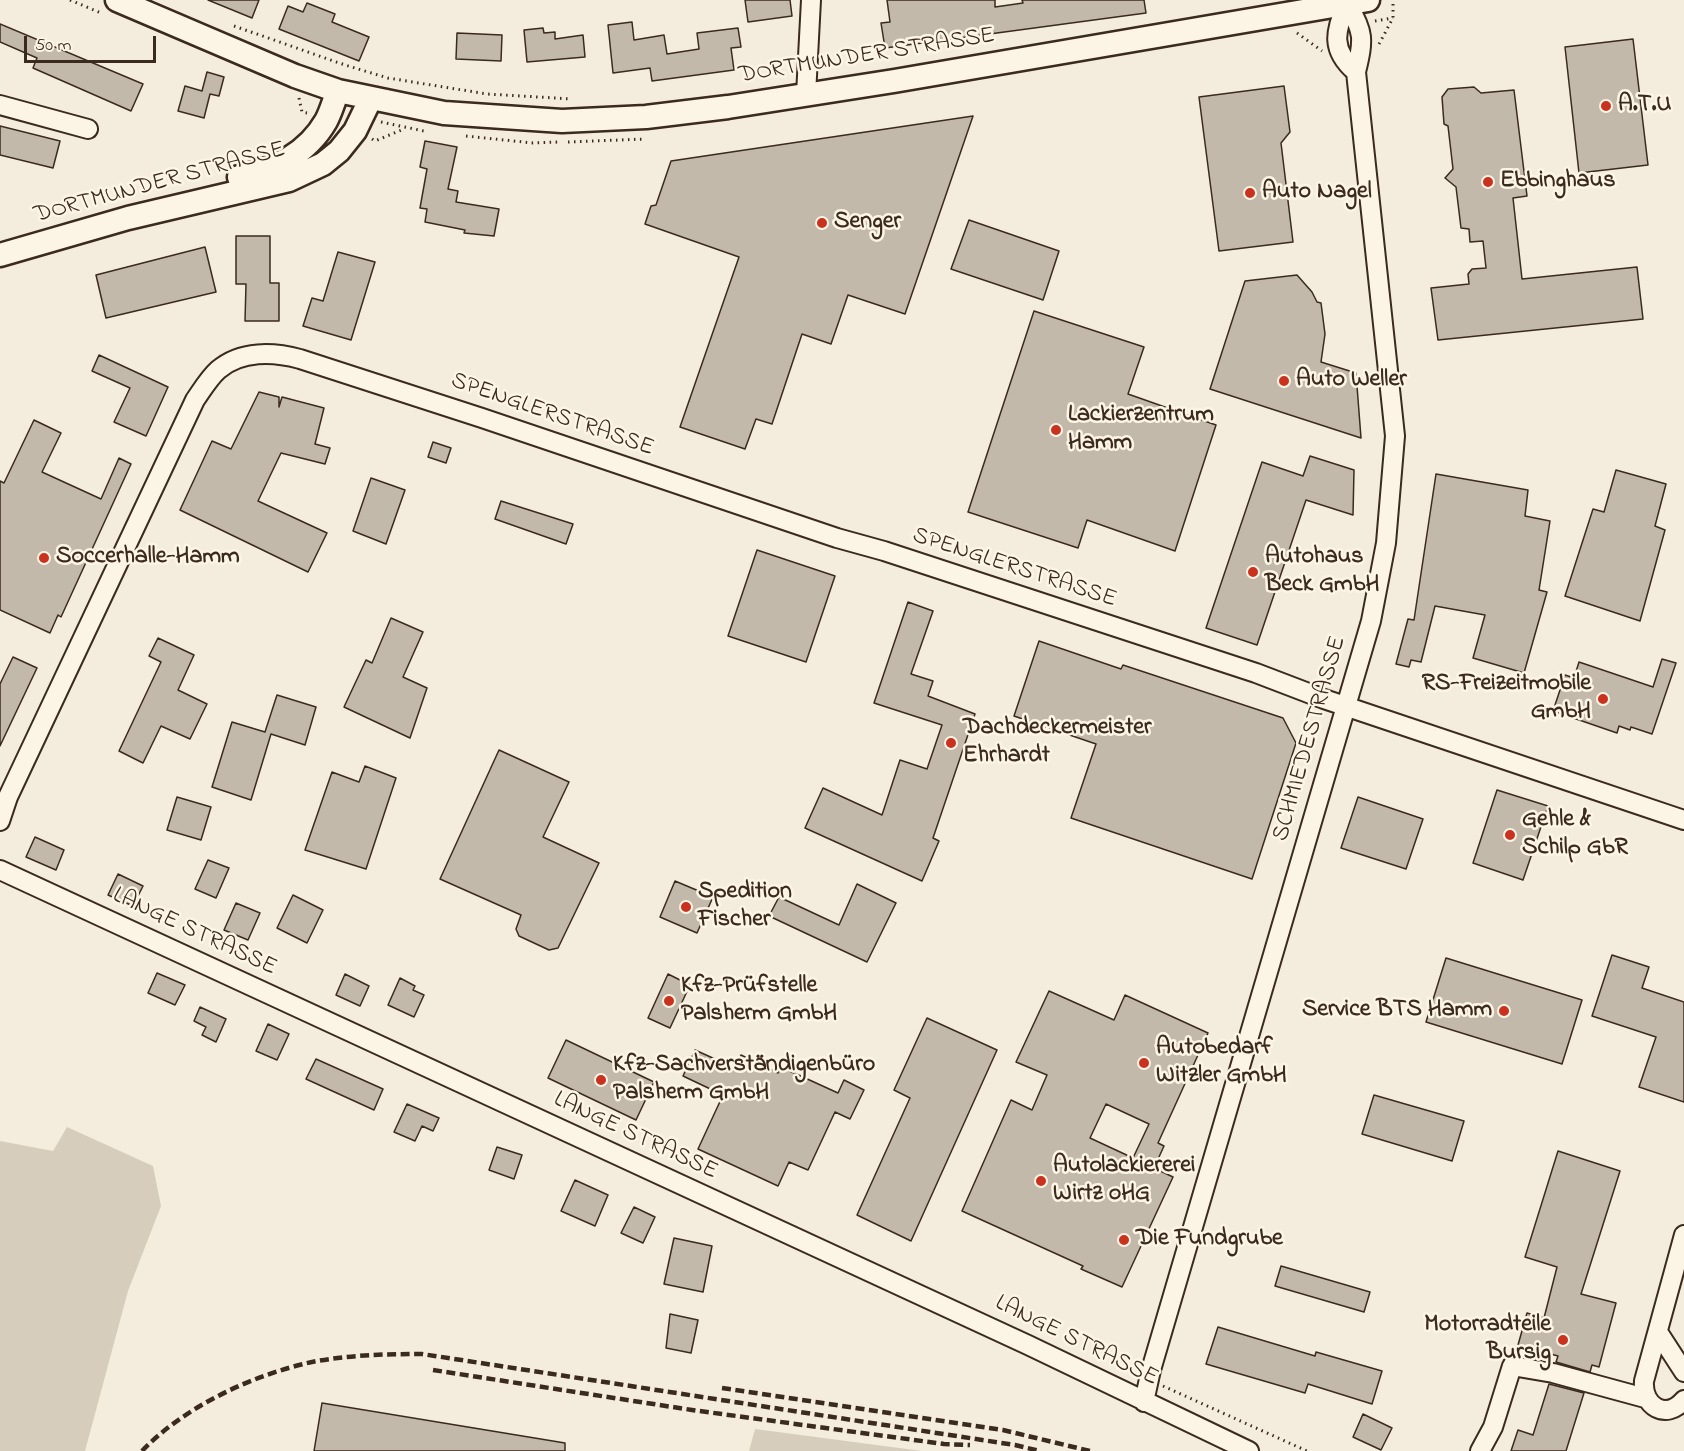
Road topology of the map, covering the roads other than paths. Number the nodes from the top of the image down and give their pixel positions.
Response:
1 (117, 0) edge
2 (811, 0) edge
3 (1358, 1) edge
4 (338, 91) junction
5 (806, 95) junction
6 (371, 98) junction
7 (0, 105) edge
8 (88, 129) dead end
9 (0, 240) edge
10 (0, 255) edge
11 (1347, 706) junction
12 (4, 795) edge
13 (0, 820) edge
14 (1684, 820) edge
15 (0, 870) edge
16 (1684, 1235) edge
17 (1658, 1332) junction
18 (1684, 1372) edge
19 (1645, 1398) junction
20 (1684, 1400) edge
21 (1144, 1402) junction
22 (1249, 1451) edge
23 (1480, 1451) edge

1 - 4 main road
2 - 5 street
3 - 5 main road, DORTMUNDER STRASSE
3 - 11 street, SCHMIEDESTRASSE
4 - 6 main road, DORTMUNDER STRASSE
4 - 9 main road, DORTMUNDER STRASSE
5 - 6 main road, DORTMUNDER STRASSE
6 - 10 main road, DORTMUNDER STRASSE
7 - 8 street
11 - 12 street, SPENGLERSTRASSE
11 - 14 street, SPENGLERSTRASSE
11 - 21 street, SCHMIEDESTRASSE
12 - 13 street, SPENGLERSTRASSE
15 - 21 street, LANGE STRASSE
16 - 17 street
17 - 18 street
17 - 19 street
19 - 20 street
19 - 23 street
21 - 22 street, LANGE STRASSE

